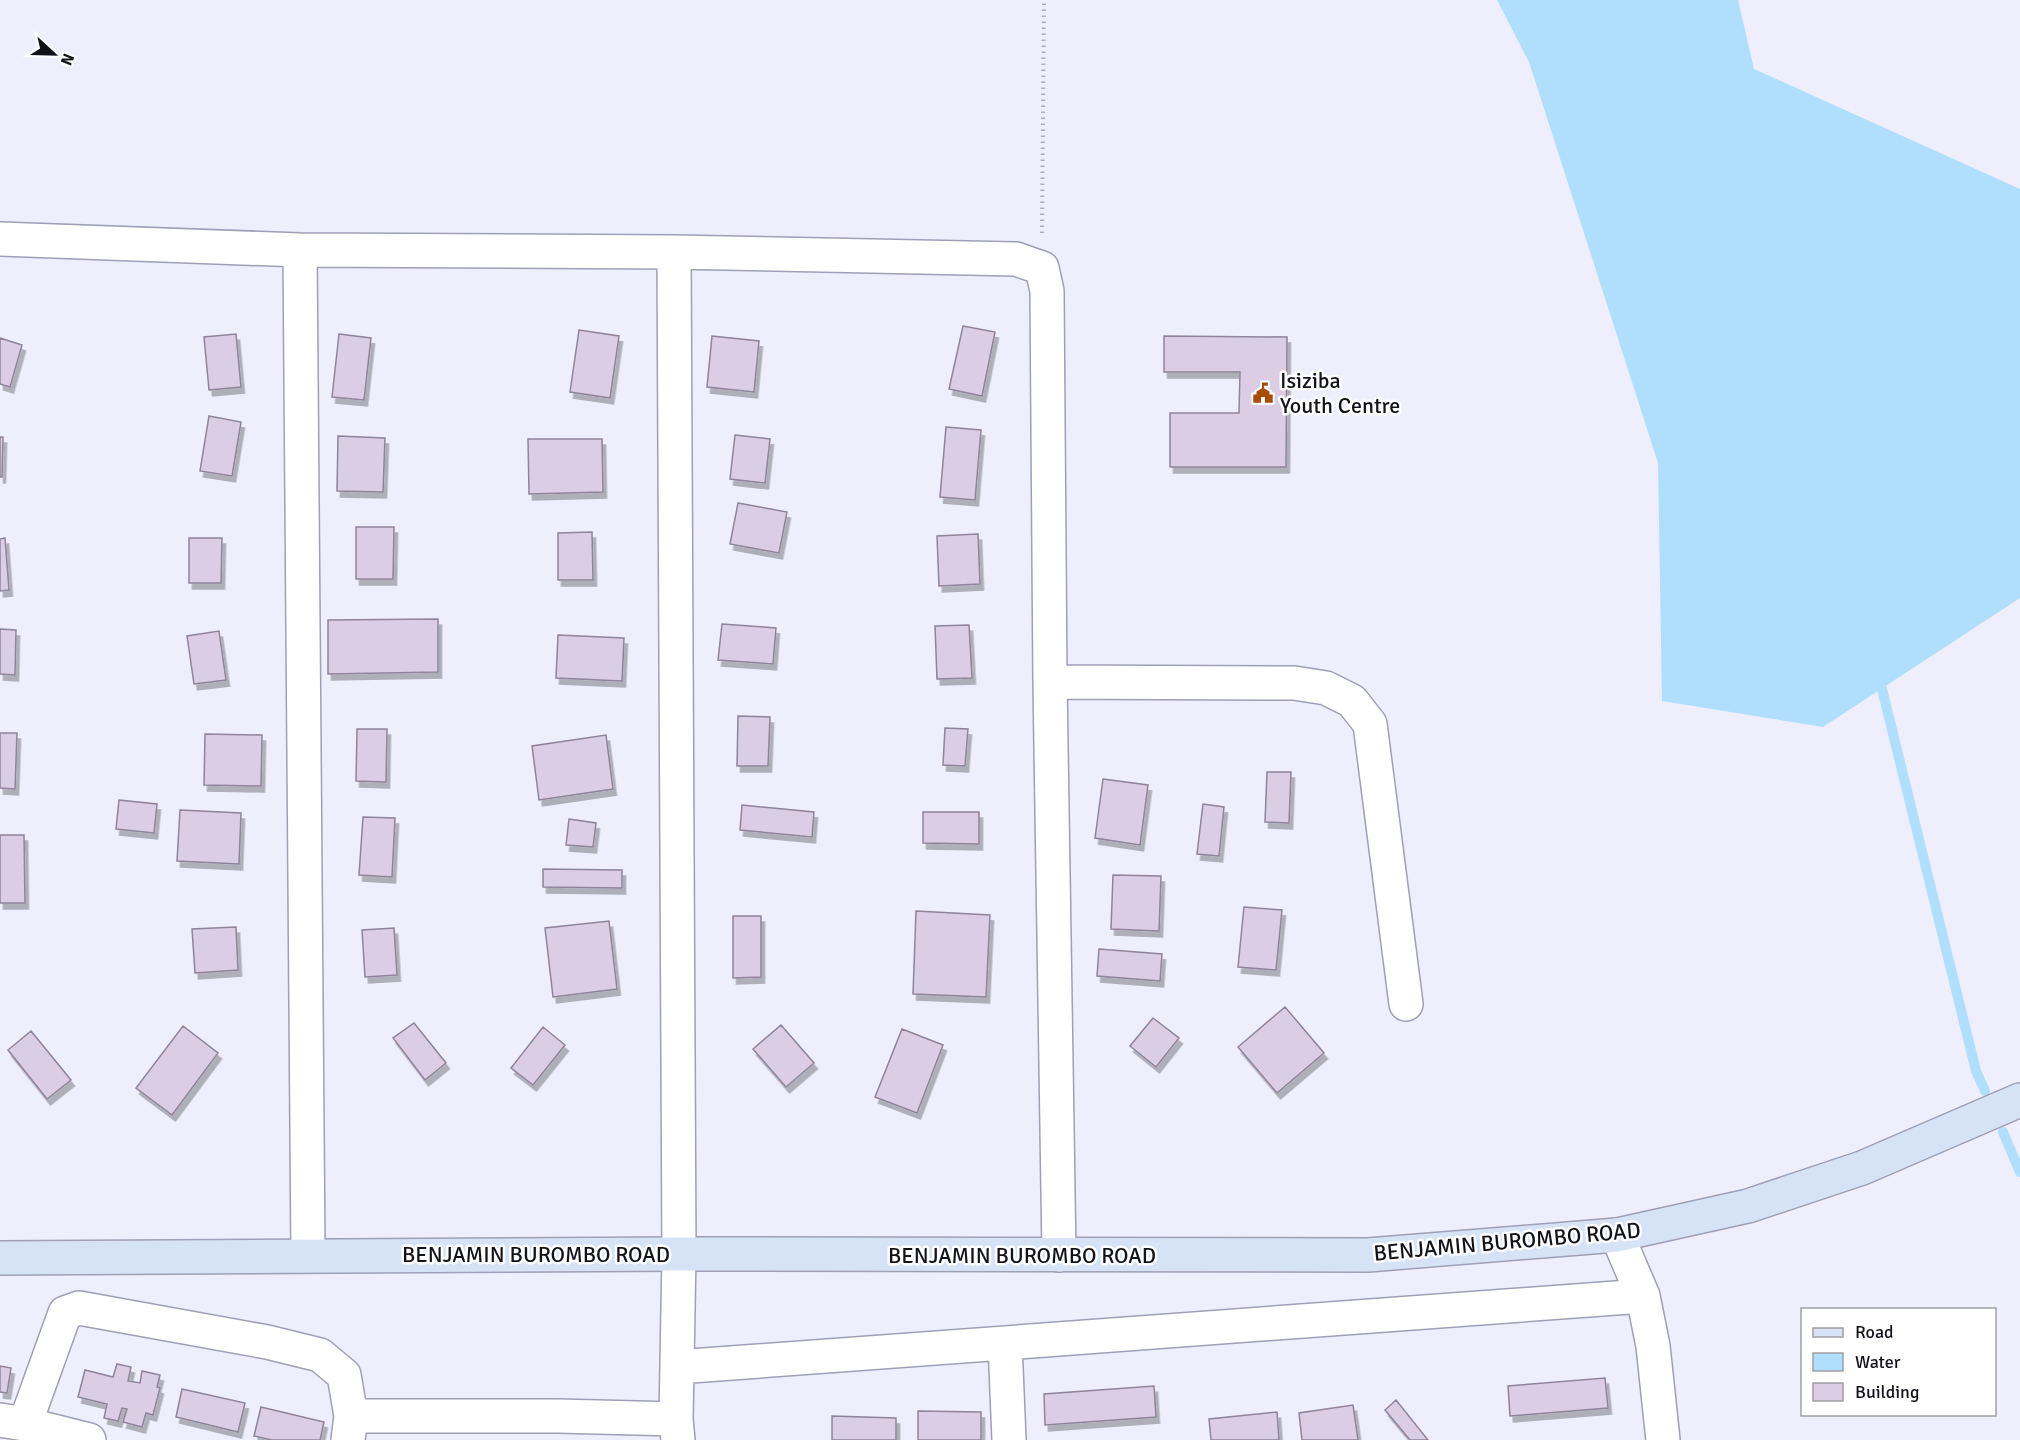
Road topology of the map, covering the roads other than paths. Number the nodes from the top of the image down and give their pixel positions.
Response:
1 (0, 239) edge
2 (300, 250) junction
3 (674, 252) junction
4 (1050, 682) junction
5 (1406, 1004) dead end
6 (2020, 1100) edge
7 (1617, 1235) junction
8 (679, 1254) junction
9 (308, 1255) junction
10 (1059, 1255) junction
11 (0, 1258) edge
12 (1643, 1296) junction
13 (1005, 1343) junction
14 (677, 1367) junction
15 (13, 1422) edge
16 (349, 1428) edge
17 (559, 1428) edge
18 (677, 1429) edge
19 (89, 1440) edge
20 (1009, 1440) edge
21 (1663, 1440) edge

1 - 2 street
2 - 3 street
2 - 9 street
3 - 4 street
3 - 8 street
4 - 5 street
4 - 10 street
6 - 7 street, BENJAMIN BUROMBO ROAD
7 - 10 street, BENJAMIN BUROMBO ROAD
7 - 12 street
8 - 9 street, BENJAMIN BUROMBO ROAD
8 - 10 street, BENJAMIN BUROMBO ROAD
8 - 14 street
9 - 11 street, BENJAMIN BUROMBO ROAD
12 - 13 street
12 - 21 street
13 - 14 street
13 - 20 street
14 - 18 street
15 - 16 street
15 - 19 street
16 - 17 street
17 - 18 street

